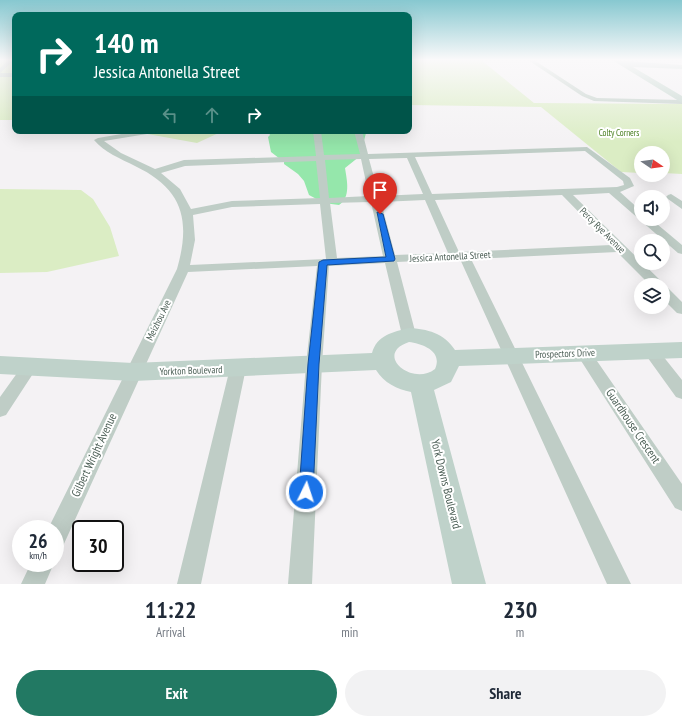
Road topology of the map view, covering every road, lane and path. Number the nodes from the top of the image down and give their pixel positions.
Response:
1 (572, 87) edge
2 (660, 87) edge
3 (682, 101) edge
4 (99, 134) edge
5 (135, 134) edge
6 (317, 134) edge
7 (359, 134) edge
8 (98, 140) junction
9 (410, 154) junction
10 (366, 156) junction
11 (320, 157) junction
12 (154, 172) junction
13 (611, 190) junction
14 (565, 192) junction
15 (430, 197) junction
16 (671, 198) dead end
17 (376, 199) junction
18 (325, 201) junction
19 (682, 206) edge
20 (634, 210) edge
21 (188, 213) junction
22 (653, 226) edge
23 (621, 248) junction
24 (682, 251) edge
25 (459, 256) junction
26 (391, 259) junction
27 (327, 262) junction
28 (183, 269) junction
29 (650, 278) edge
30 (670, 298) edge
31 (682, 310) edge
32 (409, 335) junction
33 (650, 350) junction
34 (682, 350) edge
35 (583, 352) junction
36 (511, 355) junction
37 (448, 358) junction
38 (382, 361) junction
39 (314, 364) junction
40 (0, 365) edge
41 (30, 366) junction
42 (238, 368) junction
43 (133, 372) junction
44 (421, 384) junction
45 (682, 392) edge
46 (0, 410) edge
47 (682, 501) edge
48 (63, 520) edge
49 (39, 572) edge
50 (33, 584) edge
51 (189, 584) edge
52 (300, 584) edge
53 (468, 584) edge
54 (619, 584) edge

1 - 3 street
2 - 3 street
4 - 8 street
5 - 8 street
6 - 11 street
7 - 10 street
8 - 12 street
9 - 10 street
9 - 13 street
9 - 15 street
10 - 11 street
10 - 17 street
11 - 12 street
11 - 18 street
12 - 21 street
13 - 14 street
13 - 20 street
14 - 15 street
14 - 23 street, Percy Rye Avenue
15 - 17 street
15 - 25 street
16 - 19 street
17 - 18 street
17 - 26 street
18 - 21 street
18 - 27 street
21 - 28 street, Meizhou Ave
22 - 24 street
23 - 25 street, Jessica Antonella Street
23 - 29 street, Percy Rye Avenue
25 - 26 street, Jessica Antonella Street
25 - 36 street
26 - 27 street, Jessica Antonella Street
26 - 32 street
27 - 28 street, Jessica Antonella Street
27 - 39 street
28 - 43 street, Meizhou Ave
30 - 31 street
32 - 37 street
32 - 38 street
33 - 34 street, Prospectors Drive
33 - 35 street, Prospectors Drive
33 - 45 street
35 - 36 street, Prospectors Drive
35 - 47 street, Guardhouse Crescent
36 - 37 street, Prospectors Drive
36 - 54 street
37 - 44 street
38 - 39 street, Yorkton Boulevard
38 - 44 street
39 - 42 street, Yorkton Boulevard
39 - 52 street
40 - 41 street, Yorkton Boulevard
41 - 43 street, Yorkton Boulevard
41 - 46 street
42 - 43 street, Yorkton Boulevard
42 - 51 street
43 - 48 street, Gilbert Wright Avenue
44 - 53 street, York Downs Boulevard
49 - 50 street

